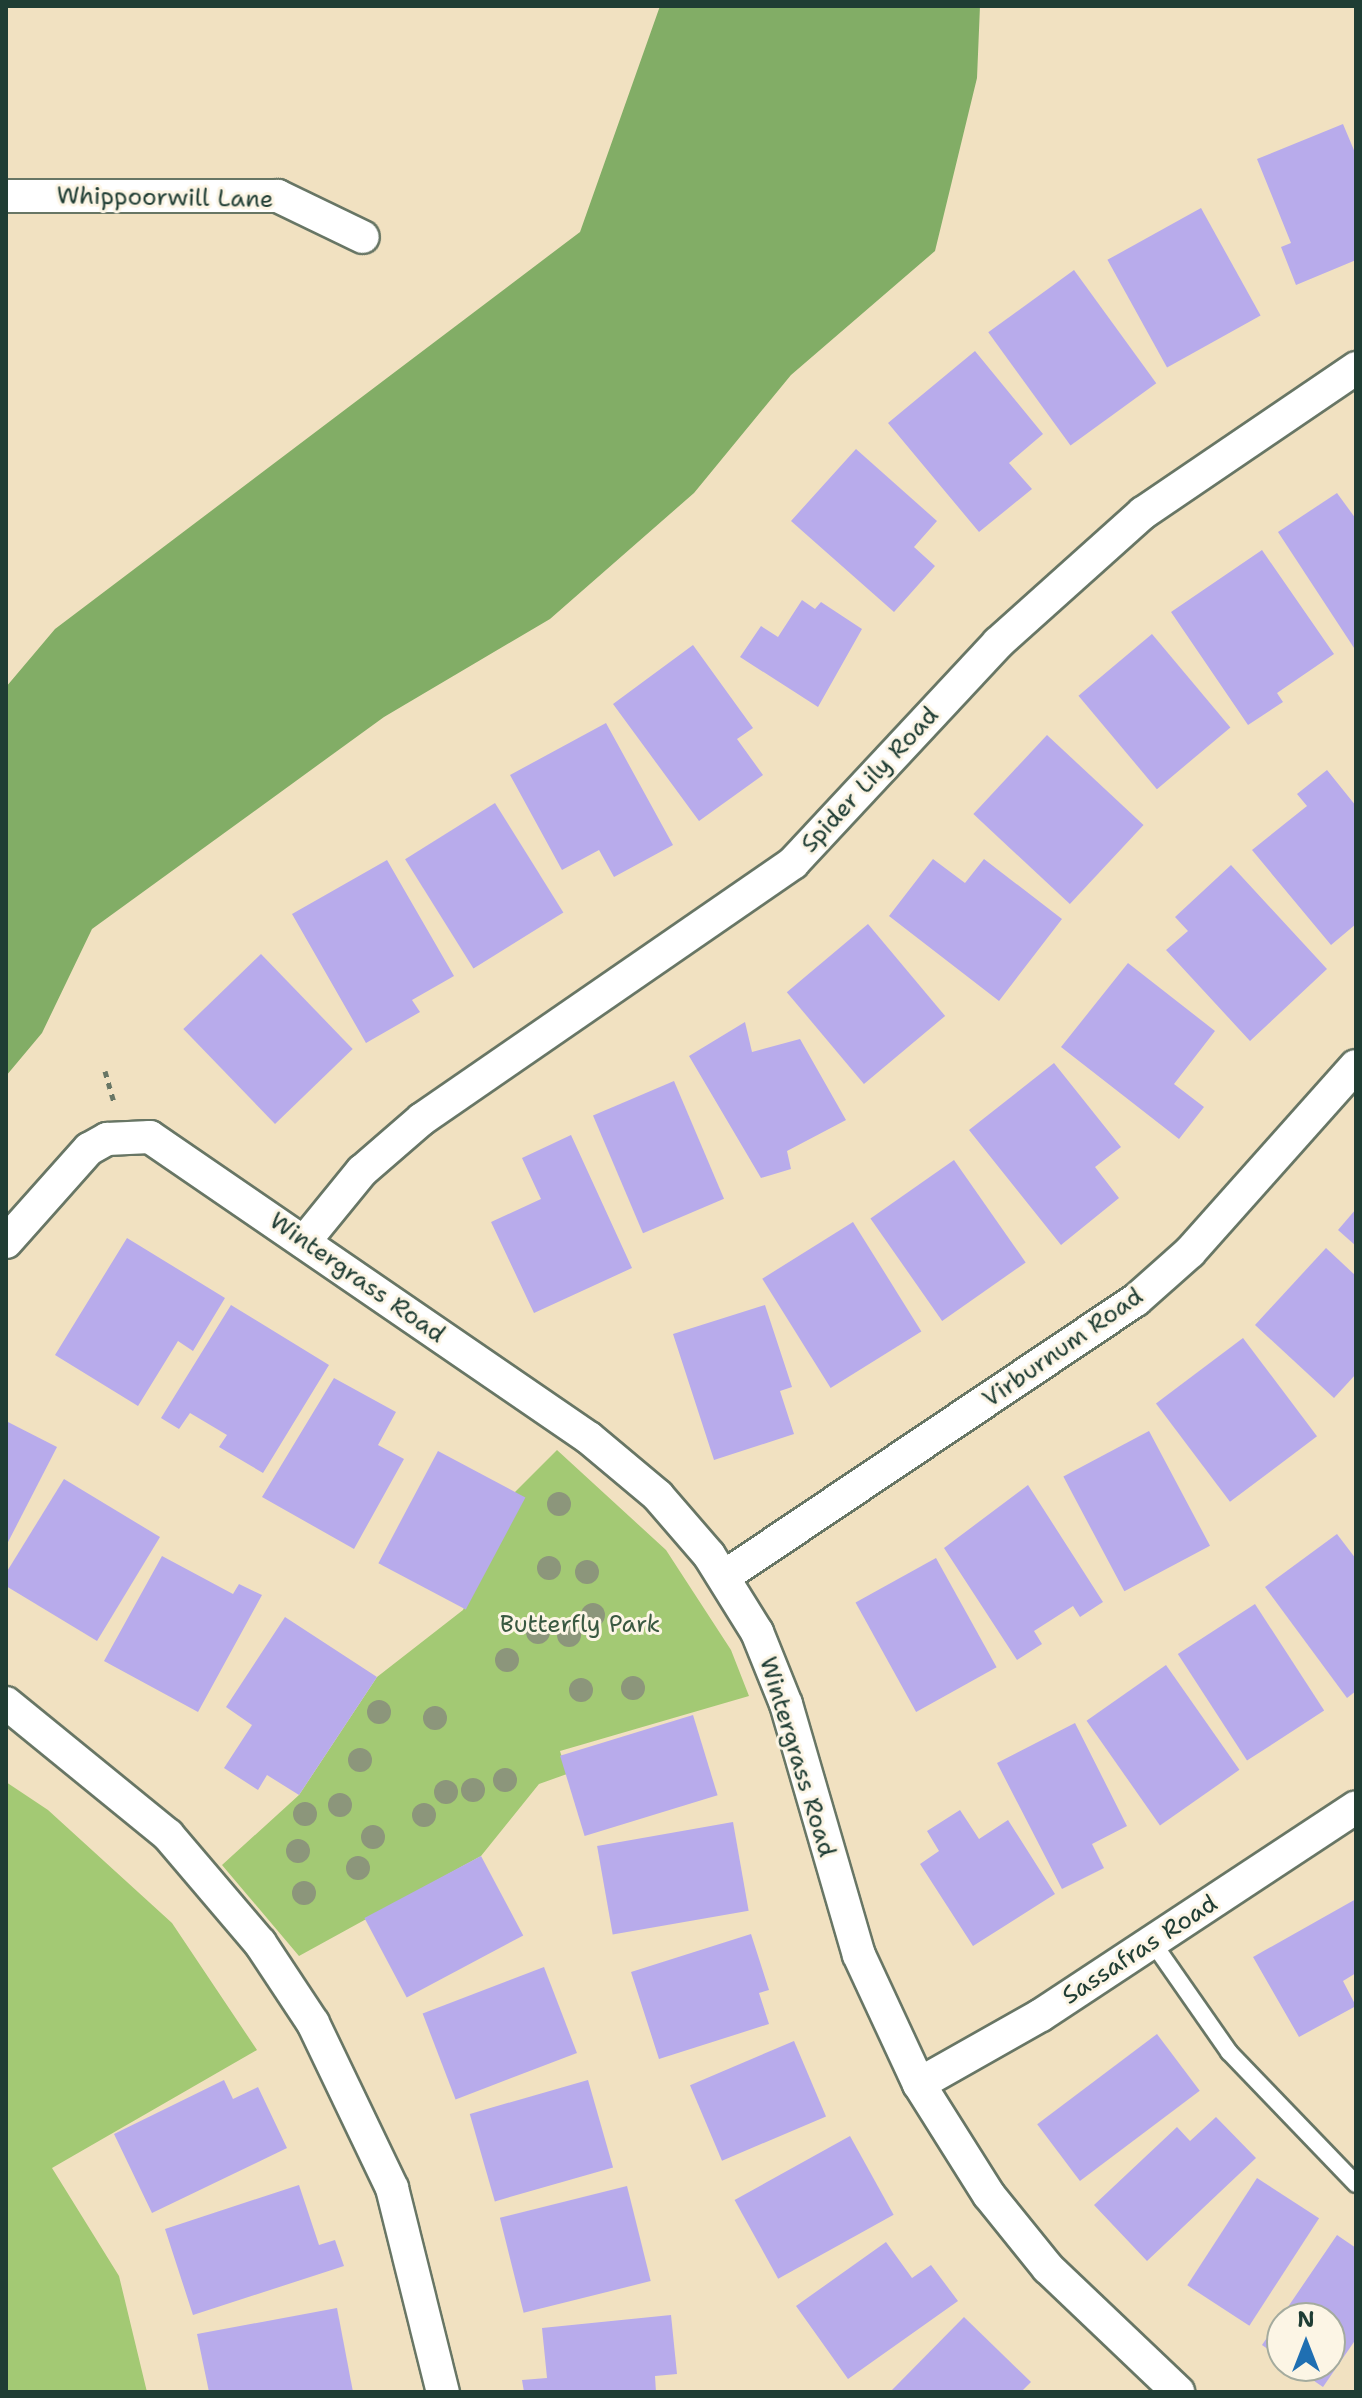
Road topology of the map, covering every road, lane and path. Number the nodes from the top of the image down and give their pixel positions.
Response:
1 (6, 196) edge
2 (363, 237) dead end
3 (1356, 368) edge
4 (1356, 1066) edge
5 (6, 1242) edge
6 (304, 1242) junction
7 (725, 1576) junction
8 (6, 1703) edge
9 (1356, 1807) edge
10 (1153, 1943) junction
11 (919, 2084) junction
12 (1356, 2184) edge
13 (443, 2392) edge
14 (1178, 2392) edge

1 - 2 street, Whippoorwill Lane
3 - 6 street, Spider Lily Road
4 - 7 street, Virburnum Road
5 - 6 street, Wintergrass Road
6 - 7 street, Wintergrass Road
7 - 11 street, Wintergrass Road
8 - 13 street
9 - 10 street, Sassafras Road
10 - 11 street, Sassafras Road
10 - 12 lane
11 - 14 street, Wintergrass Road

